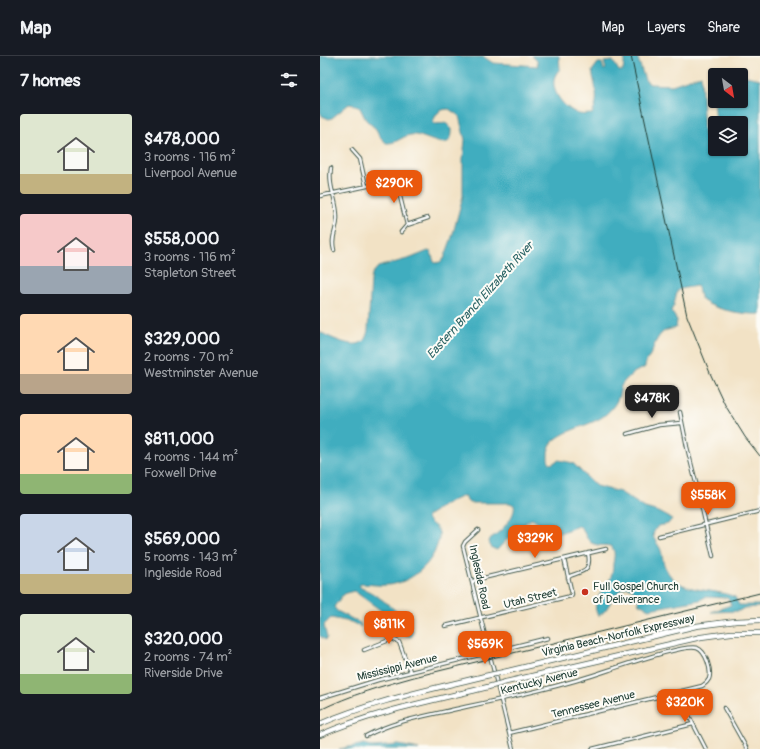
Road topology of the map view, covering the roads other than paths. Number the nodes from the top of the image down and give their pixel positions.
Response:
1 (352, 150) dead end
2 (330, 168) dead end
3 (401, 176) dead end
4 (396, 180) junction
5 (366, 186) junction
6 (332, 193) junction
7 (320, 196) edge
8 (428, 218) dead end
9 (407, 225) junction
10 (401, 232) dead end
11 (334, 250) dead end
12 (680, 412) dead end
13 (681, 423) junction
14 (627, 434) dead end
15 (760, 511) edge
16 (705, 524) junction
17 (478, 530) dead end
18 (658, 536) dead end
19 (606, 549) dead end
20 (588, 554) junction
21 (713, 556) dead end
22 (564, 559) junction
23 (568, 578) junction
24 (473, 582) junction
25 (481, 618) junction
26 (368, 619) dead end
27 (760, 620) edge
28 (445, 626) dead end
29 (760, 633) edge
30 (392, 638) junction
31 (548, 638) dead end
32 (364, 650) dead end
33 (489, 653) junction
34 (707, 663) joint
35 (410, 672) junction
36 (682, 691) junction
37 (320, 698) edge
38 (500, 698) junction
39 (724, 708) dead end
40 (320, 724) edge
41 (693, 724) junction
42 (509, 733) junction
43 (320, 735) edge
44 (366, 736) dead end
45 (513, 749) edge
46 (592, 749) edge
47 (706, 749) edge
48 (747, 749) edge

1 - 5 street
2 - 6 street
3 - 4 street
4 - 5 street
4 - 9 street
5 - 6 street
6 - 7 street
6 - 11 street
8 - 9 street
9 - 10 street
12 - 13 street
13 - 14 street
13 - 16 street
15 - 16 street
16 - 18 street
16 - 21 street
17 - 24 street, Ingleside Road
19 - 20 street
20 - 22 street
20 - 23 street
22 - 23 street
22 - 24 street
23 - 25 street, Utah Street
24 - 25 street, Ingleside Road
25 - 28 street, Utah Street
25 - 33 street, Ingleside Road
26 - 30 street
27 - 40 highway, Virginia Beach-Norfolk Expressway, bridge
29 - 43 highway, Virginia Beach-Norfolk Expressway, bridge
30 - 32 street
30 - 35 street
31 - 33 street, Mississippi Avenue
33 - 35 street, Mississippi Avenue
33 - 38 street, Ingleside Road
34 - 36 street, Tennessee Avenue
34 - 38 street, Kentucky Avenue
35 - 37 street, Mississippi Avenue
36 - 41 street
36 - 42 street, Tennessee Avenue
38 - 42 street, Ingleside Road
38 - 44 street, Kentucky Avenue
39 - 48 street
41 - 46 street
41 - 47 street
42 - 45 street, Ingleside Road

